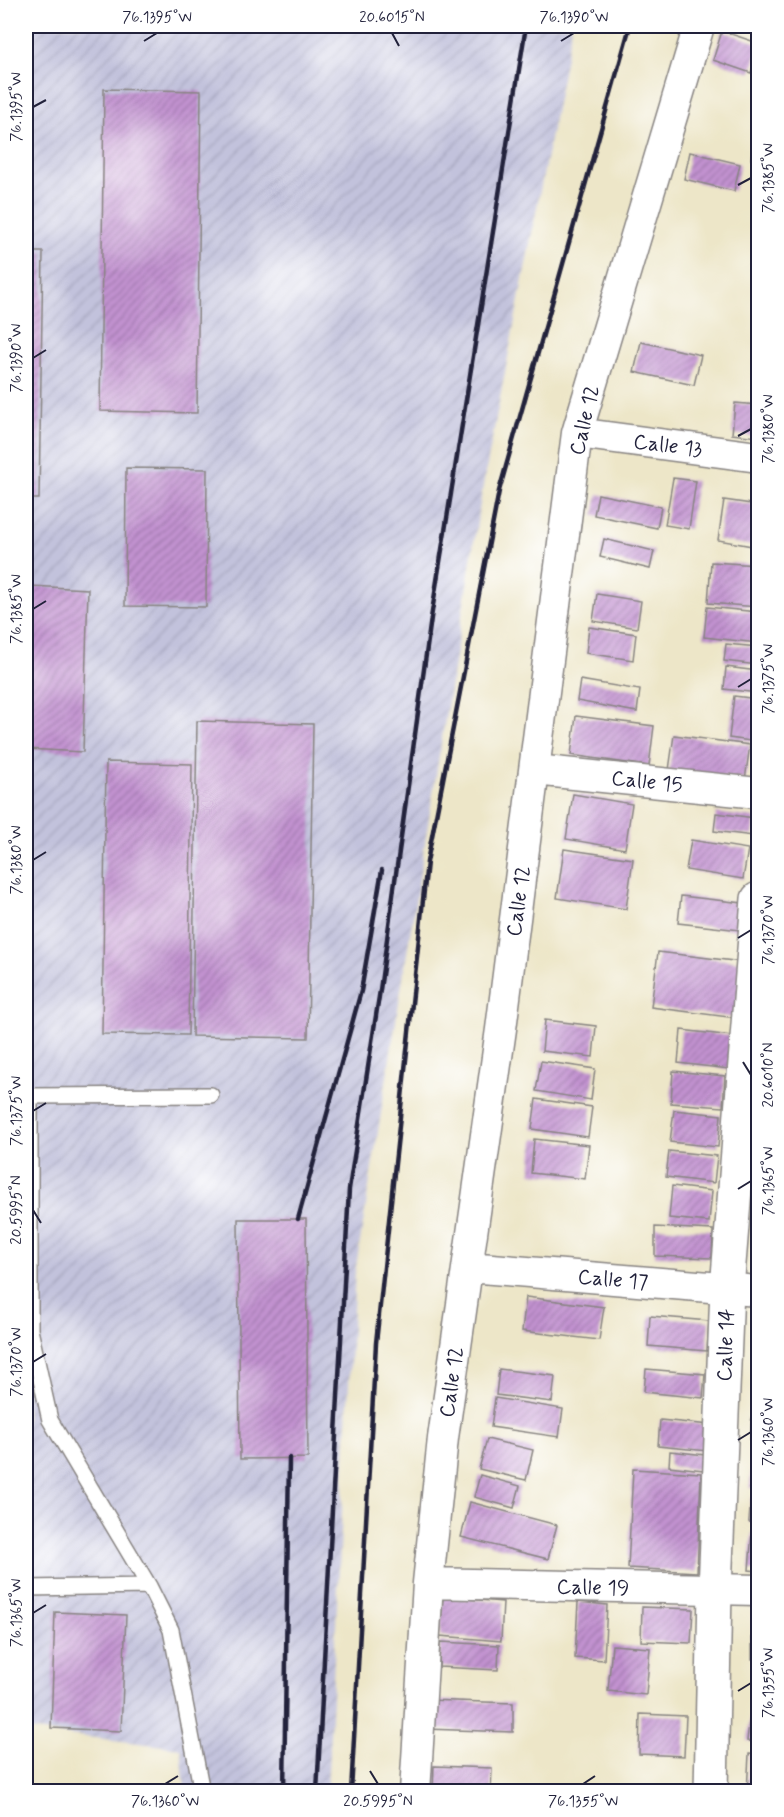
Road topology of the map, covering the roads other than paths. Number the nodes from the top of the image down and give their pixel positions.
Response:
1 (699, 26) edge
2 (577, 433) junction
3 (759, 457) edge
4 (535, 770) junction
5 (759, 793) edge
6 (759, 899) edge
7 (211, 1095) dead end
8 (28, 1097) edge
9 (468, 1267) junction
10 (743, 1290) edge
11 (428, 1583) junction
12 (149, 1586) junction
13 (26, 1588) edge
14 (715, 1590) junction
15 (759, 1590) edge
16 (202, 1791) edge
17 (415, 1791) edge
18 (711, 1791) edge

1 - 2 street, Calle 12
2 - 3 street, Calle 13
2 - 4 street, Calle 12
4 - 5 street, Calle 15
4 - 9 street, Calle 12
6 - 10 main road, Calle 14
7 - 8 lane
8 - 12 lane
9 - 10 street, Calle 17
9 - 11 street, Calle 12
10 - 14 main road, Calle 14
11 - 14 street, Calle 19
11 - 17 street, Calle 12
12 - 13 lane
12 - 16 lane
14 - 15 street, Calle 19
14 - 18 main road, Calle 14

